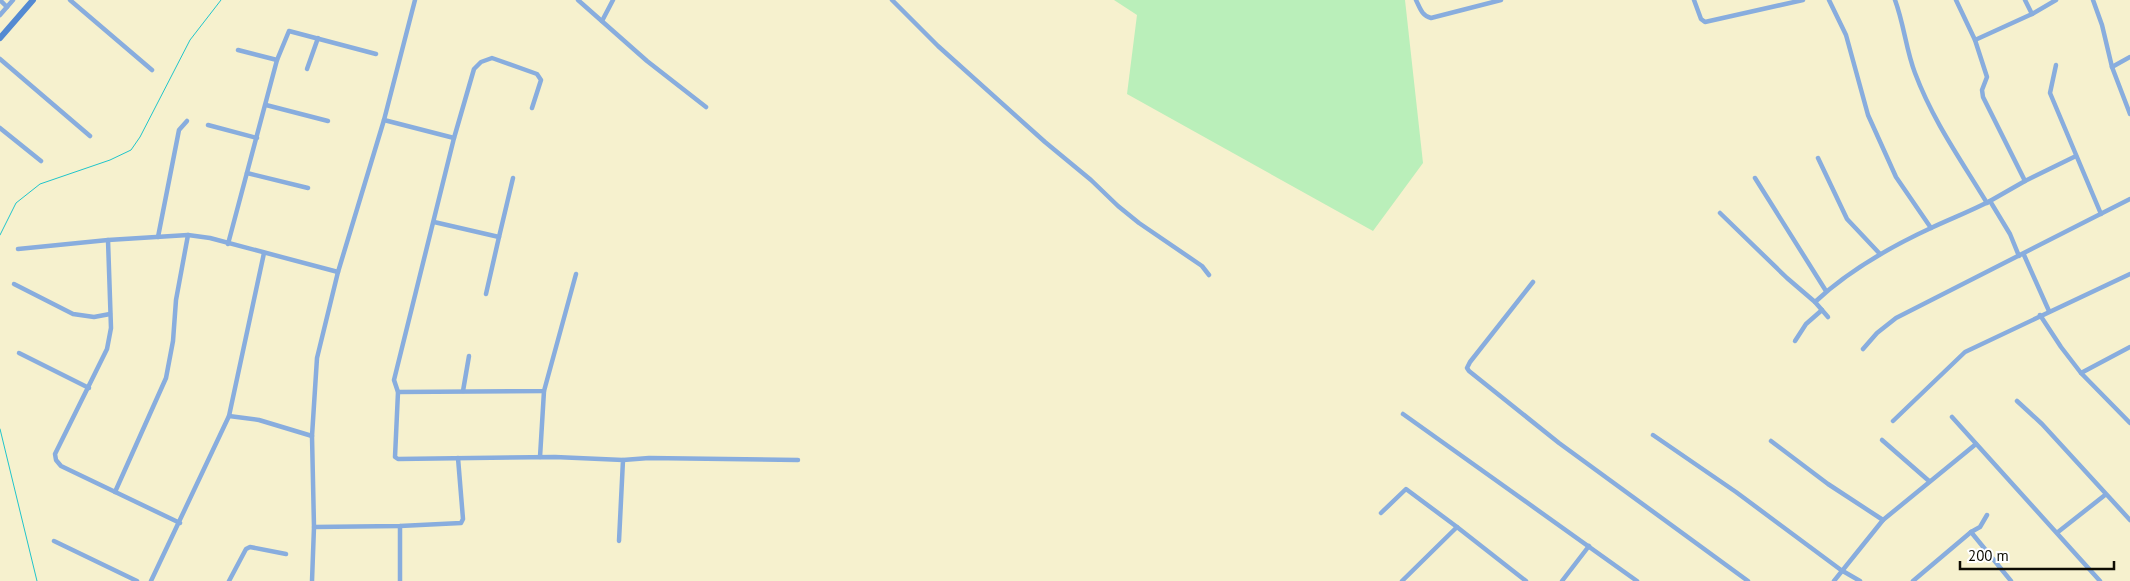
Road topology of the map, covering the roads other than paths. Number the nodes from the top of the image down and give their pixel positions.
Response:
1 (0, 0) edge
2 (13, 0) edge
3 (33, 0) edge
4 (70, 0) edge
5 (414, 0) edge
6 (578, 0) edge
7 (613, 0) edge
8 (892, 0) edge
9 (1416, 0) edge
10 (1501, 0) edge
11 (1694, 0) edge
12 (1803, 0) edge
13 (1829, 0) edge
14 (1895, 0) edge
15 (1956, 0) edge
16 (2025, 0) edge
17 (2056, 0) edge
18 (2093, 0) edge
19 (7, 7) junction
20 (2032, 14) junction
21 (0, 15) edge
22 (602, 21) junction
23 (0, 38) edge
24 (318, 38) junction
25 (1975, 40) junction
26 (238, 50) dead end
27 (376, 54) dead end
28 (2130, 56) edge
29 (0, 59) edge
30 (277, 60) junction
31 (2056, 65) dead end
32 (2112, 66) junction
33 (307, 69) dead end
34 (152, 70) dead end
35 (266, 104) junction
36 (706, 107) dead end
37 (532, 108) dead end
38 (2130, 114) edge
39 (384, 120) junction
40 (187, 121) dead end
41 (328, 121) dead end
42 (208, 125) dead end
43 (0, 128) edge
44 (90, 136) dead end
45 (257, 138) junction
46 (454, 138) junction
47 (2076, 156) junction
48 (1818, 158) dead end
49 (41, 161) dead end
50 (247, 173) junction
51 (513, 178) dead end
52 (1755, 178) dead end
53 (2025, 181) junction
54 (308, 188) dead end
55 (2130, 199) edge
56 (1989, 202) junction
57 (1720, 213) dead end
58 (2101, 214) junction
59 (434, 222) junction
60 (1931, 228) junction
61 (188, 235) junction
62 (158, 237) junction
63 (499, 237) junction
64 (108, 240) junction
65 (228, 244) junction
66 (18, 249) dead end
67 (264, 253) junction
68 (1880, 254) junction
69 (2022, 255) junction
70 (338, 272) junction
71 (576, 274) dead end
72 (2130, 274) edge
73 (1209, 275) dead end
74 (1533, 282) dead end
75 (14, 284) dead end
76 (1826, 291) junction
77 (486, 294) dead end
78 (1815, 302) junction
79 (1822, 310) junction
80 (2049, 311) junction
81 (110, 314) junction
82 (2040, 315) junction
83 (1828, 317) dead end
84 (1795, 341) dead end
85 (2130, 347) edge
86 (1863, 349) dead end
87 (19, 353) dead end
88 (469, 356) dead end
89 (2081, 373) junction
90 (89, 388) junction
91 (462, 391) junction
92 (544, 391) junction
93 (398, 392) junction
94 (2018, 401) dead end
95 (1403, 414) dead end
96 (229, 416) junction
97 (1952, 418) dead end
98 (1893, 421) dead end
99 (2130, 423) edge
100 (1654, 435) dead end
101 (312, 436) junction
102 (1882, 440) dead end
103 (1770, 441) dead end
104 (1976, 444) junction
105 (458, 458) junction
106 (540, 458) junction
107 (622, 460) junction
108 (798, 460) dead end
109 (1929, 481) junction
110 (115, 492) junction
111 (2105, 494) junction
112 (1381, 513) dead end
113 (1987, 515) dead end
114 (1883, 520) junction
115 (2130, 520) edge
116 (180, 523) junction
117 (400, 526) junction
118 (314, 527) junction
119 (1457, 527) junction
120 (1971, 532) junction
121 (2058, 532) junction
122 (54, 541) dead end
123 (619, 541) dead end
124 (1589, 546) junction
125 (286, 554) dead end
126 (1841, 570) junction
127 (137, 581) edge
128 (151, 581) edge
129 (229, 581) edge
130 (312, 581) edge
131 (400, 581) edge
132 (1402, 581) edge
133 (1526, 581) edge
134 (1562, 581) edge
135 (1637, 581) edge
136 (1748, 581) edge
137 (1834, 581) edge
138 (1860, 581) edge
139 (1913, 581) edge
140 (2010, 581) edge
141 (2100, 581) edge

1 - 19 street
2 - 19 street
3 - 23 main road
4 - 34 street
5 - 39 street
6 - 22 street
7 - 22 street
8 - 73 street
9 - 10 street
11 - 12 street
13 - 60 street
14 - 56 street
15 - 25 street
16 - 20 street
17 - 20 street
18 - 32 street
19 - 21 street
20 - 25 street
22 - 36 street
24 - 27 street
24 - 30 street
24 - 33 street
25 - 53 street
26 - 30 street
28 - 32 street
29 - 44 street
30 - 35 street
31 - 47 street
32 - 38 street
35 - 41 street
35 - 45 street
37 - 46 street
39 - 46 street
39 - 70 street
40 - 62 street
42 - 45 street
43 - 49 street
45 - 50 street
46 - 59 street
47 - 53 street
47 - 58 street
48 - 68 street
50 - 54 street
50 - 65 street
51 - 63 street
52 - 76 street
53 - 56 street
55 - 58 street
56 - 60 street
56 - 69 street
57 - 78 street
58 - 69 street
59 - 63 street
59 - 93 street
60 - 68 street
61 - 62 street
61 - 65 street
61 - 110 street
62 - 64 street
63 - 77 street
64 - 66 street
64 - 81 street
65 - 67 street
67 - 70 street
67 - 96 street
68 - 76 street
69 - 80 street
69 - 86 street
70 - 101 street
71 - 92 street
72 - 80 street
74 - 136 street
75 - 81 street
76 - 78 street
78 - 79 street
79 - 83 street
79 - 84 street
80 - 82 street
81 - 90 street
82 - 89 street
82 - 98 street
85 - 89 street
87 - 90 street
88 - 91 street
89 - 99 street
90 - 110 street
91 - 92 street
91 - 93 street
92 - 106 street
93 - 105 street
94 - 111 street
95 - 124 street
96 - 101 street
96 - 116 street
97 - 104 street
100 - 126 street
101 - 118 street
102 - 109 street
103 - 114 street
104 - 109 street
104 - 121 street
105 - 106 street
105 - 117 street
106 - 107 street
107 - 108 street
107 - 123 street
109 - 114 street
110 - 116 street
111 - 115 street
111 - 121 street
112 - 119 street
113 - 120 street
114 - 126 street
116 - 128 street
117 - 118 street
117 - 131 street
118 - 130 street
119 - 132 street
119 - 133 street
120 - 139 street
120 - 140 street
121 - 141 street
122 - 127 street
124 - 134 street
124 - 135 street
125 - 129 street
126 - 137 street
126 - 138 street

